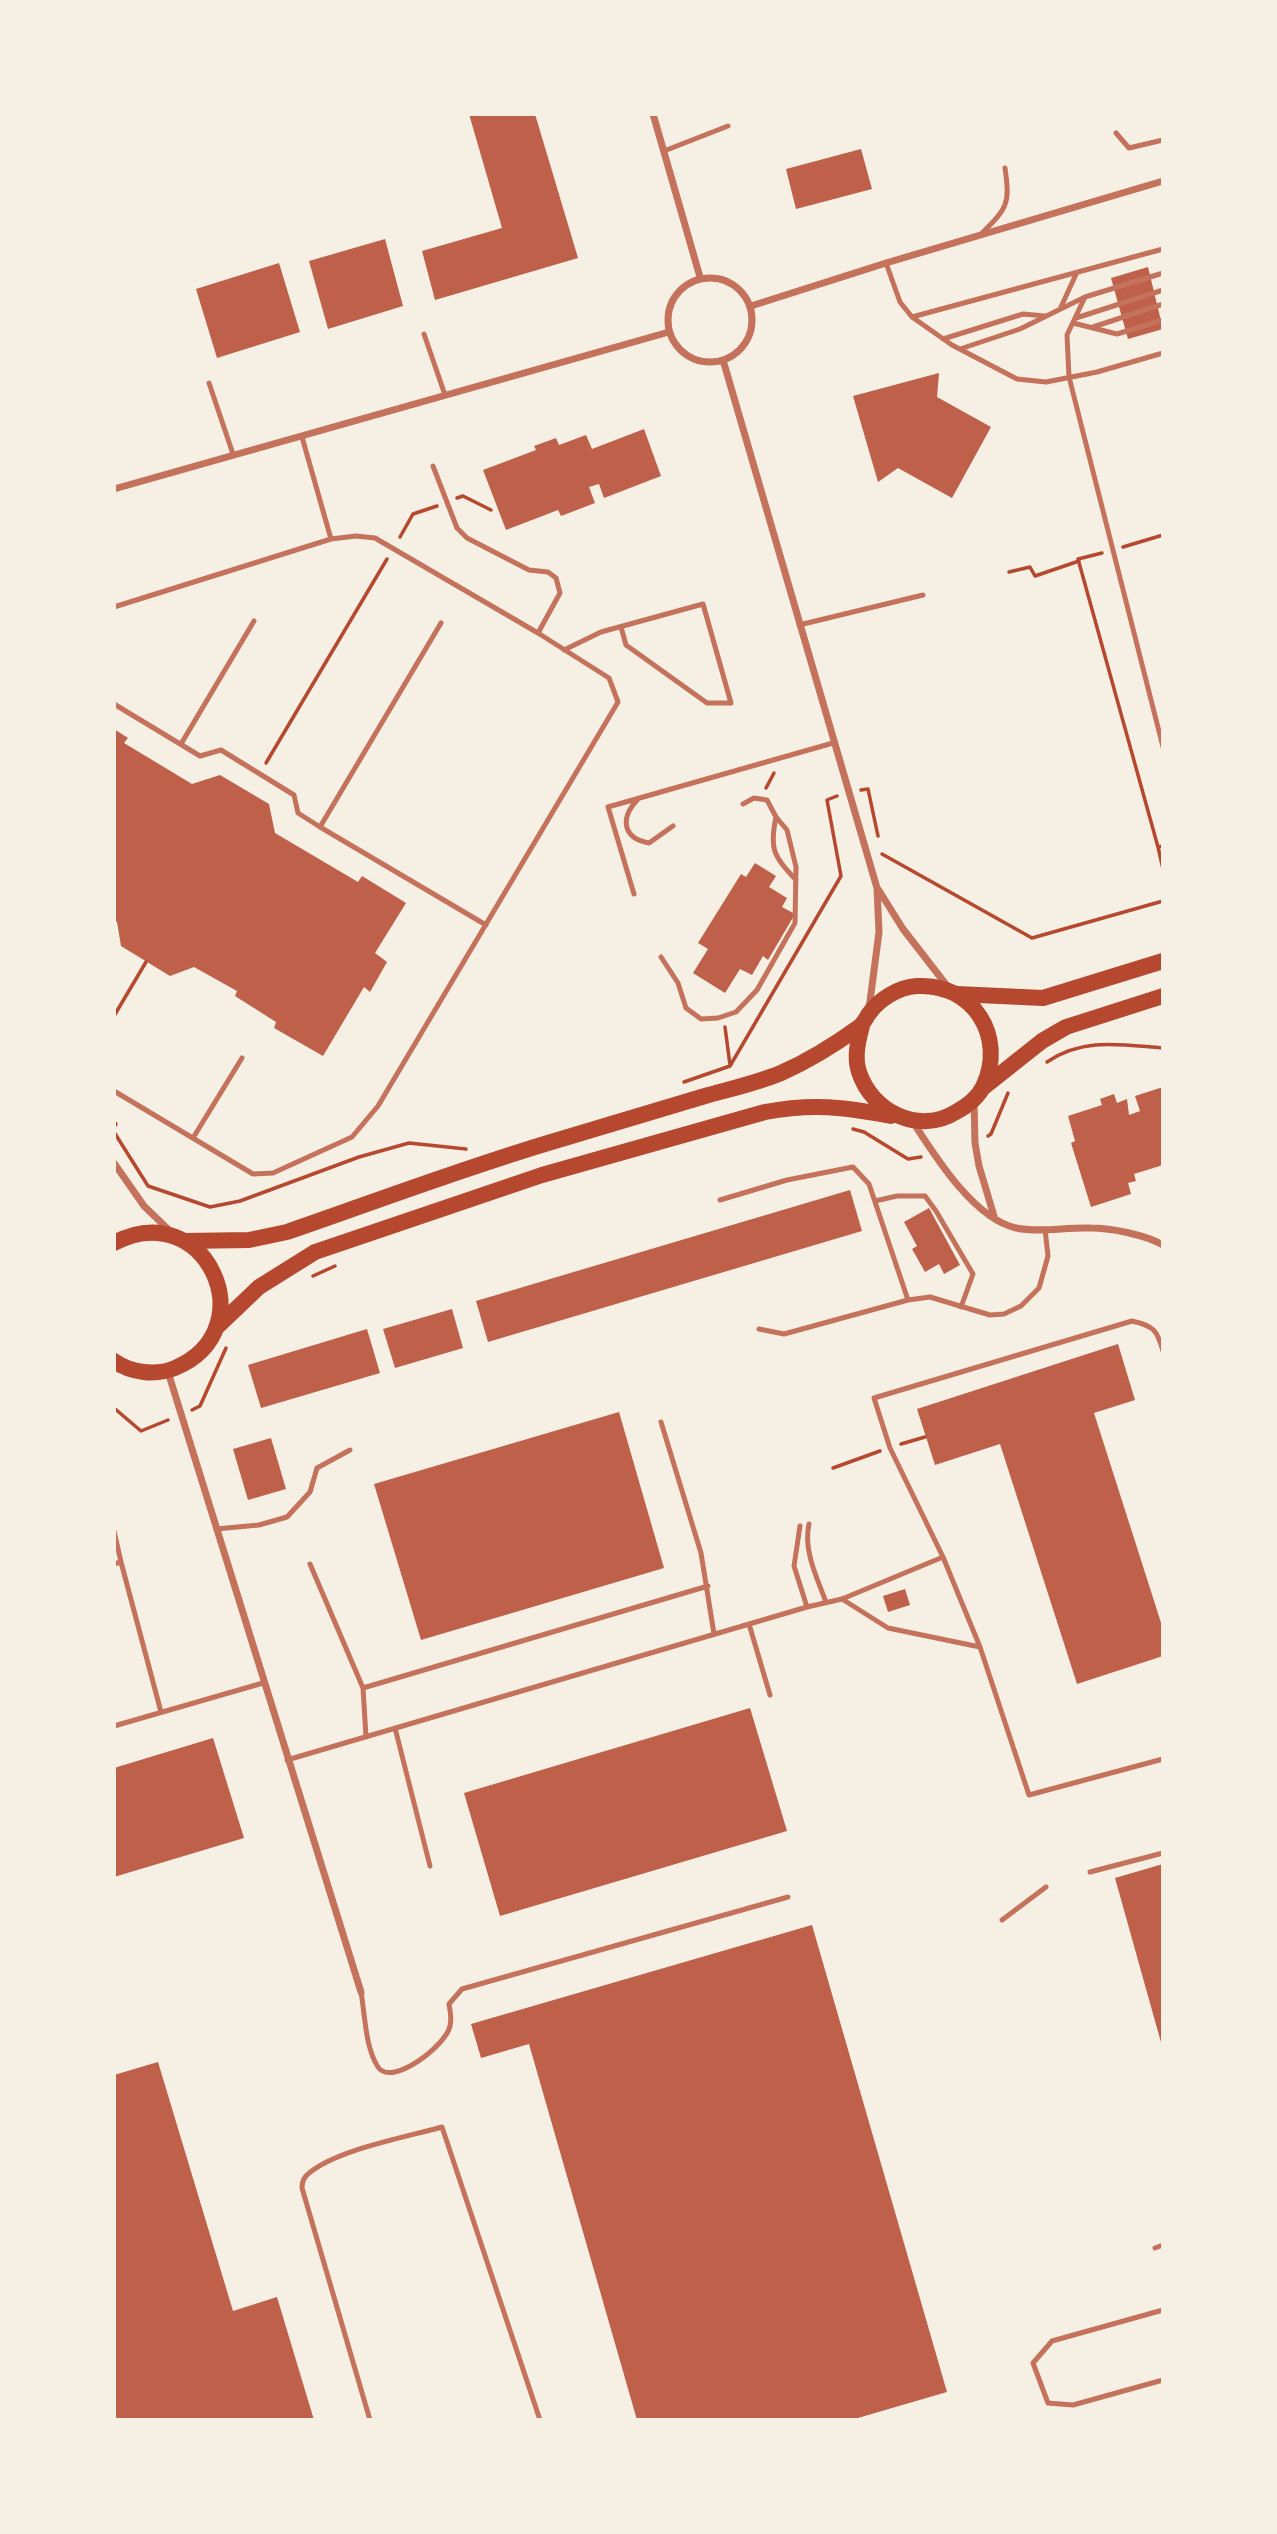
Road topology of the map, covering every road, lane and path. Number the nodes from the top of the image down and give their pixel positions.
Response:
1 (653, 114) edge
2 (728, 126) dead end
3 (1116, 133) dead end
4 (1163, 140) edge
5 (664, 151) junction
6 (1005, 167) dead end
7 (1163, 181) edge
8 (979, 235) junction
9 (1163, 249) edge
10 (886, 263) junction
11 (1077, 272) junction
12 (1163, 273) edge
13 (701, 277) junction
14 (1163, 290) edge
15 (1085, 297) junction
16 (1163, 304) edge
17 (751, 306) junction
18 (1061, 307) junction
19 (1045, 316) junction
20 (912, 317) junction
21 (1163, 320) edge
22 (1074, 321) junction
23 (1091, 328) junction
24 (669, 332) junction
25 (424, 334) dead end
26 (943, 339) junction
27 (960, 349) junction
28 (1163, 353) edge
29 (723, 360) junction
30 (1069, 377) junction
31 (209, 383) dead end
32 (445, 395) junction
33 (302, 437) junction
34 (233, 454) junction
35 (433, 466) dead end
36 (114, 489) edge
37 (446, 502) junction
38 (491, 510) dead end
39 (1163, 535) edge
40 (331, 539) junction
41 (393, 549) junction
42 (1112, 550) junction
43 (1079, 561) junction
44 (1009, 572) dead end
45 (923, 595) dead end
46 (114, 607) edge
47 (254, 621) dead end
48 (441, 623) dead end
49 (799, 625) junction
50 (621, 627) junction
51 (538, 633) junction
52 (564, 650) junction
53 (114, 704) edge
54 (833, 743) junction
55 (181, 744) junction
56 (1163, 747) edge
57 (775, 759) junction
58 (259, 774) junction
59 (848, 791) junction
60 (641, 797) junction
61 (754, 798) junction
62 (743, 804) dead end
63 (776, 817) junction
64 (673, 826) dead end
65 (320, 827) junction
66 (1161, 846) edge
67 (1163, 869) edge
68 (796, 880) junction
69 (877, 888) junction
70 (634, 894) dead end
71 (1163, 901) edge
72 (486, 925) junction
73 (661, 957) dead end
74 (146, 961) dead end
75 (1163, 961) edge
76 (954, 993) junction
77 (1163, 996) edge
78 (114, 1016) edge
79 (724, 1016) junction
80 (865, 1020) junction
81 (1163, 1048) edge
82 (242, 1058) dead end
83 (1047, 1062) dead end
84 (730, 1066) junction
85 (683, 1082) dead end
86 (1016, 1086) dead end
87 (732, 1088) junction
88 (114, 1091) edge
89 (978, 1094) junction
90 (908, 1120) junction
91 (114, 1127) edge
92 (846, 1128) dead end
93 (193, 1138) junction
94 (975, 1143) junction
95 (466, 1149) dead end
96 (934, 1154) junction
97 (114, 1163) edge
98 (720, 1200) dead end
99 (875, 1202) junction
100 (994, 1217) junction
101 (1045, 1229) junction
102 (179, 1238) junction
103 (114, 1244) edge
104 (1163, 1245) edge
105 (343, 1263) dead end
106 (309, 1278) dead end
107 (908, 1300) junction
108 (961, 1307) junction
109 (216, 1328) junction
110 (759, 1329) dead end
111 (229, 1341) dead end
112 (1163, 1351) edge
113 (116, 1364) edge
114 (167, 1371) junction
115 (114, 1408) edge
116 (181, 1415) junction
117 (661, 1422) dead end
118 (349, 1450) dead end
119 (809, 1524) dead end
120 (800, 1526) dead end
121 (216, 1530) junction
122 (114, 1531) edge
123 (943, 1557) junction
124 (121, 1562) junction
125 (114, 1564) edge
126 (310, 1564) dead end
127 (708, 1586) junction
128 (842, 1599) junction
129 (826, 1602) junction
130 (807, 1606) junction
131 (749, 1624) junction
132 (714, 1634) junction
133 (980, 1647) junction
134 (263, 1683) junction
135 (363, 1688) junction
136 (770, 1695) dead end
137 (161, 1712) junction
138 (114, 1726) edge
139 (396, 1728) junction
140 (366, 1737) junction
141 (1163, 1759) edge
142 (287, 1760) junction
143 (1163, 1853) edge
144 (430, 1866) dead end
145 (1090, 1872) dead end
146 (1046, 1887) dead end
147 (788, 1897) dead end
148 (1002, 1920) dead end
149 (361, 1992) joint
150 (1163, 2245) edge
151 (1155, 2248) dead end
152 (1163, 2310) edge
153 (1163, 2380) edge
154 (370, 2420) edge
155 (540, 2420) edge

1 - 5 street
2 - 5 lane
3 - 4 lane
5 - 13 street
6 - 8 lane
7 - 8 street
8 - 10 street
9 - 11 lane
10 - 17 street
10 - 20 lane
11 - 18 lane
11 - 20 lane
12 - 15 lane
13 - 17 street
13 - 24 street
14 - 22 lane
15 - 18 lane
15 - 22 lane
16 - 23 lane
17 - 29 street
18 - 19 lane
19 - 26 lane
19 - 27 lane
20 - 26 lane
21 - 23 lane
22 - 23 lane
22 - 30 lane
24 - 29 street
24 - 32 street
25 - 32 lane
26 - 27 lane
27 - 30 lane
28 - 30 lane
29 - 49 street
30 - 42 lane
31 - 34 lane
32 - 33 street
33 - 34 street
33 - 40 lane
34 - 36 street
35 - 37 lane
37 - 38 path
37 - 41 path
37 - 51 lane
39 - 42 path
40 - 41 lane
40 - 46 lane
41 - 51 lane
41 - 58 path
42 - 43 path
42 - 56 lane
43 - 44 path
43 - 66 path
45 - 49 lane
47 - 55 lane
48 - 65 lane
49 - 54 street
50 - 50 lane
50 - 52 lane
51 - 52 lane
52 - 72 lane
53 - 55 lane
54 - 57 lane
54 - 59 street
55 - 58 lane
57 - 60 lane
57 - 61 path
58 - 65 lane
59 - 69 street
59 - 71 path
59 - 84 path
60 - 64 lane
60 - 70 lane
61 - 62 lane
61 - 63 lane
63 - 68 lane
63 - 68 lane
65 - 72 lane
66 - 67 path
68 - 79 lane
69 - 76 street
69 - 80 street
72 - 93 lane
73 - 79 lane
74 - 78 path
75 - 76 main road
76 - 80 main road
76 - 89 main road
77 - 89 main road
79 - 84 path
80 - 87 main road
80 - 90 main road
81 - 83 path
82 - 93 lane
84 - 85 path
84 - 87 path
86 - 94 path
87 - 102 main road
88 - 93 lane
89 - 90 main road
89 - 94 street
90 - 96 street
90 - 109 main road
91 - 95 path
92 - 96 path
94 - 100 street
96 - 100 street
97 - 102 street
98 - 99 lane
99 - 107 lane
99 - 108 lane
100 - 101 street
101 - 104 street
101 - 108 lane
102 - 103 main road
102 - 109 main road
105 - 106 path
107 - 108 lane
107 - 110 lane
109 - 114 main road
111 - 116 path
112 - 123 lane
113 - 114 main road
114 - 116 street
115 - 116 path
116 - 121 street
117 - 127 lane
118 - 121 lane
119 - 129 lane
120 - 130 lane
121 - 134 street
122 - 124 lane
123 - 128 lane
123 - 133 lane
124 - 125 lane
124 - 137 lane
126 - 135 lane
127 - 132 lane
127 - 135 lane
128 - 129 lane
128 - 133 lane
129 - 130 lane
130 - 131 lane
131 - 132 lane
131 - 136 lane
132 - 139 lane
133 - 141 lane
134 - 137 lane
134 - 142 street
135 - 140 lane
137 - 138 lane
139 - 140 lane
139 - 144 lane
140 - 142 lane
142 - 149 street
143 - 145 lane
146 - 148 lane
147 - 149 lane
150 - 151 lane
152 - 153 lane
154 - 155 lane

